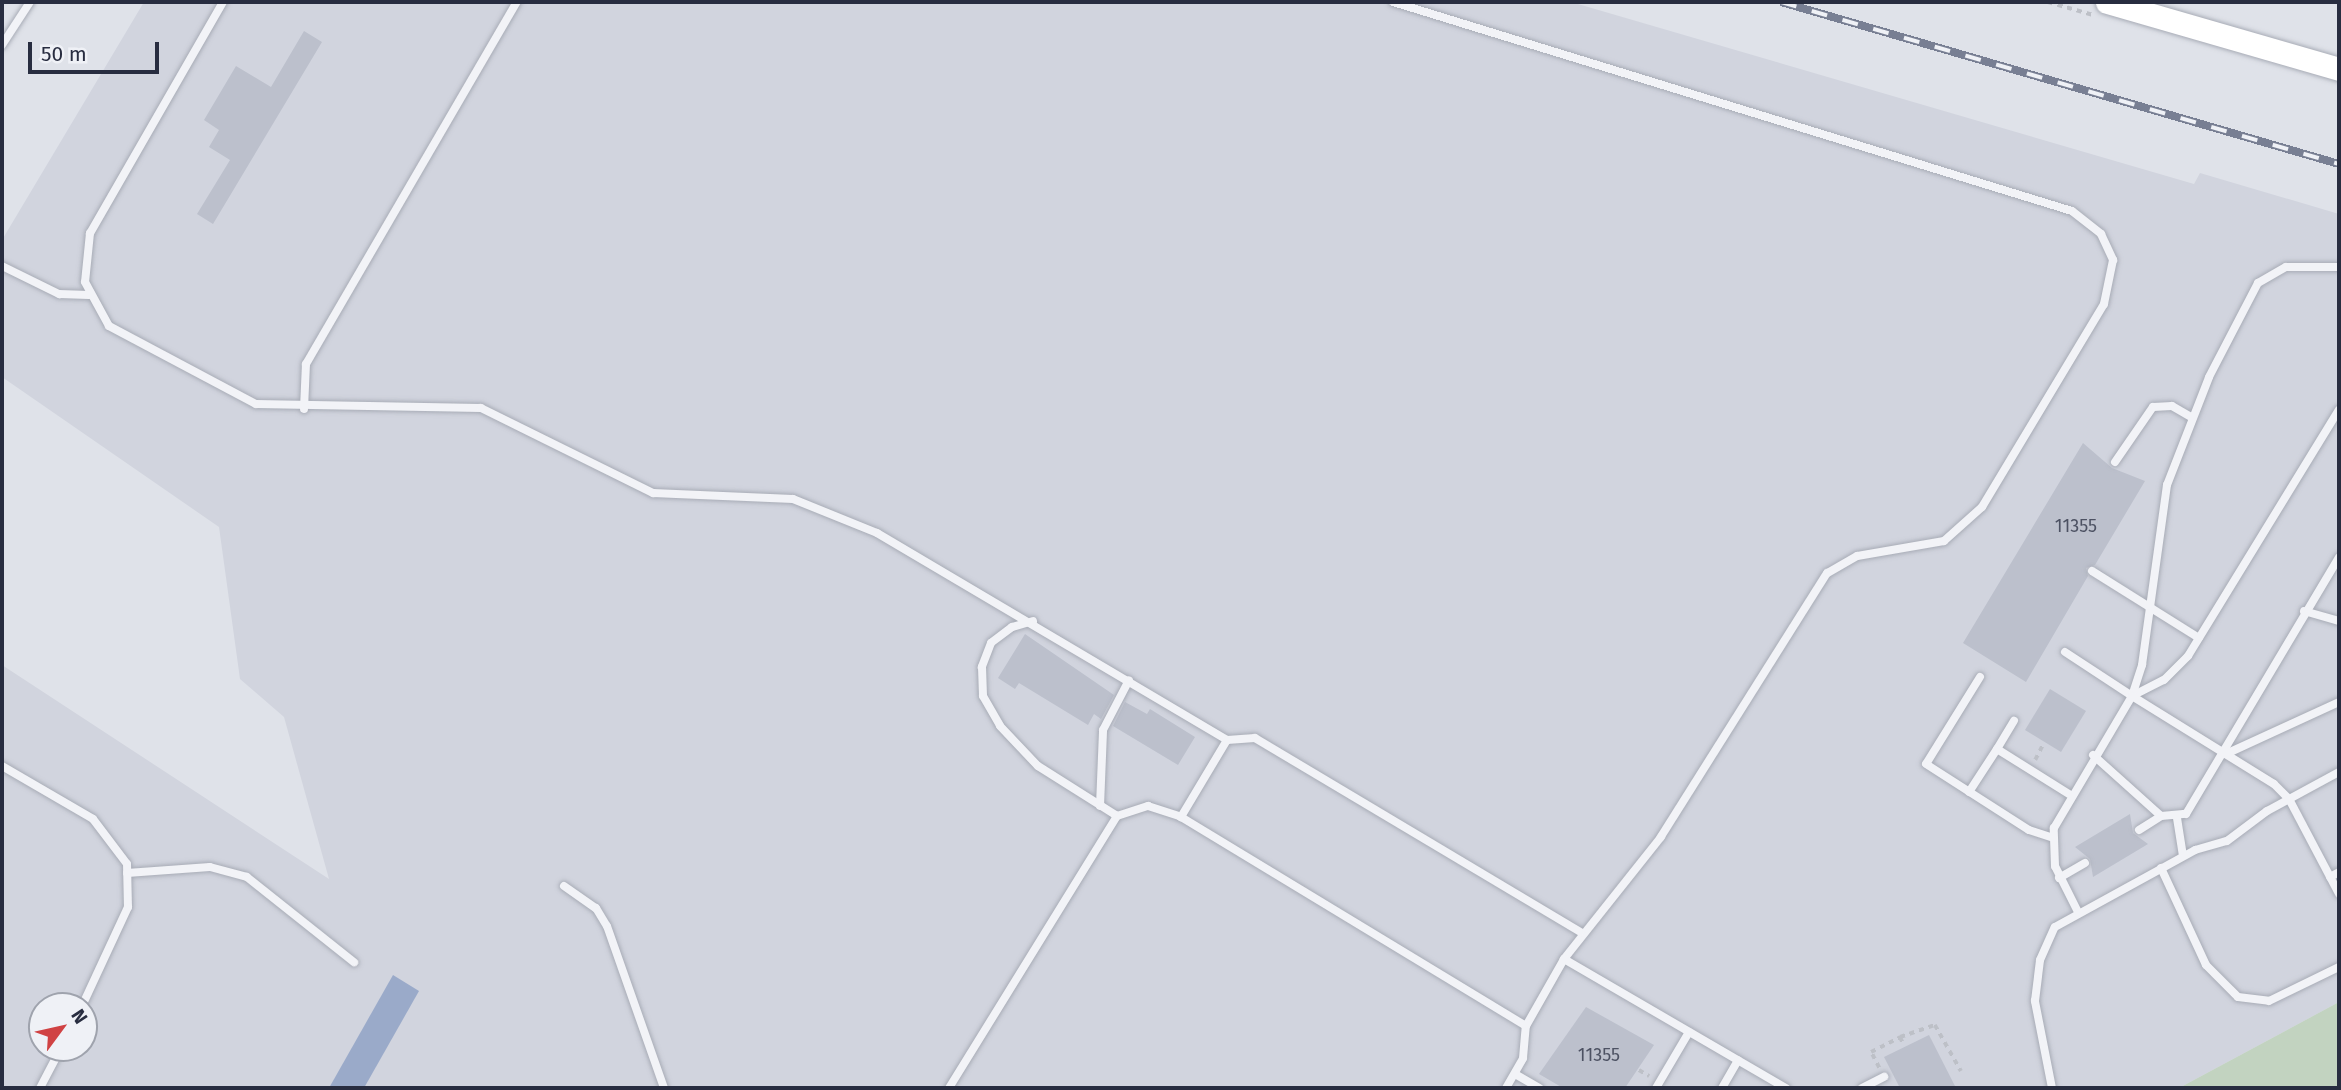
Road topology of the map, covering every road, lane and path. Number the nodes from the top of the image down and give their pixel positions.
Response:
1 (30, 2) edge
2 (223, 2) edge
3 (517, 2) edge
4 (1393, 2) edge
5 (2107, 2) edge
6 (2, 46) edge
7 (2339, 69) edge
8 (2, 266) edge
9 (2339, 267) edge
10 (89, 295) junction
11 (304, 409) junction
12 (2339, 410) edge
13 (2191, 417) junction
14 (2115, 462) dead end
15 (2339, 557) edge
16 (2092, 571) dead end
17 (2148, 606) junction
18 (2304, 611) junction
19 (1033, 621) junction
20 (2339, 621) edge
21 (2199, 638) junction
22 (2065, 652) dead end
23 (1980, 677) dead end
24 (1129, 680) junction
25 (2132, 696) junction
26 (2339, 702) edge
27 (2014, 721) dead end
28 (1227, 740) junction
29 (1997, 748) junction
30 (2228, 752) junction
31 (2093, 755) junction
32 (2, 766) edge
33 (2339, 772) edge
34 (1969, 792) junction
35 (2069, 794) junction
36 (2289, 799) junction
37 (1100, 807) junction
38 (1117, 816) junction
39 (2161, 816) junction
40 (1181, 817) junction
41 (2177, 818) junction
42 (2139, 830) dead end
43 (2053, 838) junction
44 (2183, 856) junction
45 (2085, 863) dead end
46 (2161, 868) junction
47 (2339, 872) edge
48 (127, 873) junction
49 (2330, 877) junction
50 (2059, 878) junction
51 (564, 886) dead end
52 (2339, 894) edge
53 (2078, 912) junction
54 (1581, 932) junction
55 (1564, 959) junction
56 (354, 962) dead end
57 (2339, 967) edge
58 (89, 992) edge
59 (1526, 1026) junction
60 (1689, 1032) junction
61 (1900, 1037) junction
62 (1903, 1043) dead end
63 (1871, 1052) dead end
64 (1738, 1060) junction
65 (54, 1062) edge
66 (1639, 1070) dead end
67 (1961, 1071) dead end
68 (1515, 1074) junction
69 (1884, 1077) dead end
70 (1652, 1078) dead end
71 (40, 1088) edge
72 (664, 1088) edge
73 (949, 1088) edge
74 (1506, 1088) edge
75 (1539, 1088) edge
76 (1656, 1088) edge
77 (1721, 1088) edge
78 (1786, 1088) edge
79 (1862, 1088) edge
80 (2052, 1088) edge

1 - 6 lane
2 - 10 lane
3 - 11 lane
4 - 54 lane
5 - 7 street
8 - 10 lane
9 - 13 lane
10 - 11 lane
11 - 19 lane
12 - 21 lane
13 - 14 lane
13 - 17 lane
15 - 18 lane
16 - 17 lane
17 - 21 lane
17 - 25 lane
18 - 20 lane
18 - 30 lane
19 - 24 lane
19 - 37 lane
21 - 25 lane
22 - 25 lane
23 - 34 lane
24 - 28 lane
24 - 37 lane
25 - 30 lane
25 - 31 lane
26 - 30 lane
27 - 29 lane
28 - 40 lane
28 - 54 lane
29 - 34 lane
29 - 35 lane
30 - 36 lane
30 - 41 lane
31 - 35 lane
31 - 39 lane
32 - 48 lane
33 - 36 lane
34 - 43 lane
35 - 43 lane
36 - 44 lane
36 - 49 lane
37 - 38 lane
38 - 40 lane
38 - 73 lane
39 - 41 lane
39 - 42 lane
40 - 59 lane
41 - 44 lane
43 - 50 lane
44 - 46 lane
45 - 50 lane
46 - 53 lane
46 - 57 lane
47 - 49 lane
48 - 56 lane
48 - 58 lane
49 - 52 lane
50 - 53 lane
51 - 72 lane
53 - 80 lane
54 - 55 lane
55 - 59 lane
55 - 60 lane
59 - 68 lane
60 - 64 lane
60 - 76 lane
61 - 62 path
61 - 63 path
61 - 67 path
64 - 77 lane
64 - 78 lane
65 - 71 lane
66 - 70 path
68 - 74 lane
68 - 75 lane
69 - 79 lane

